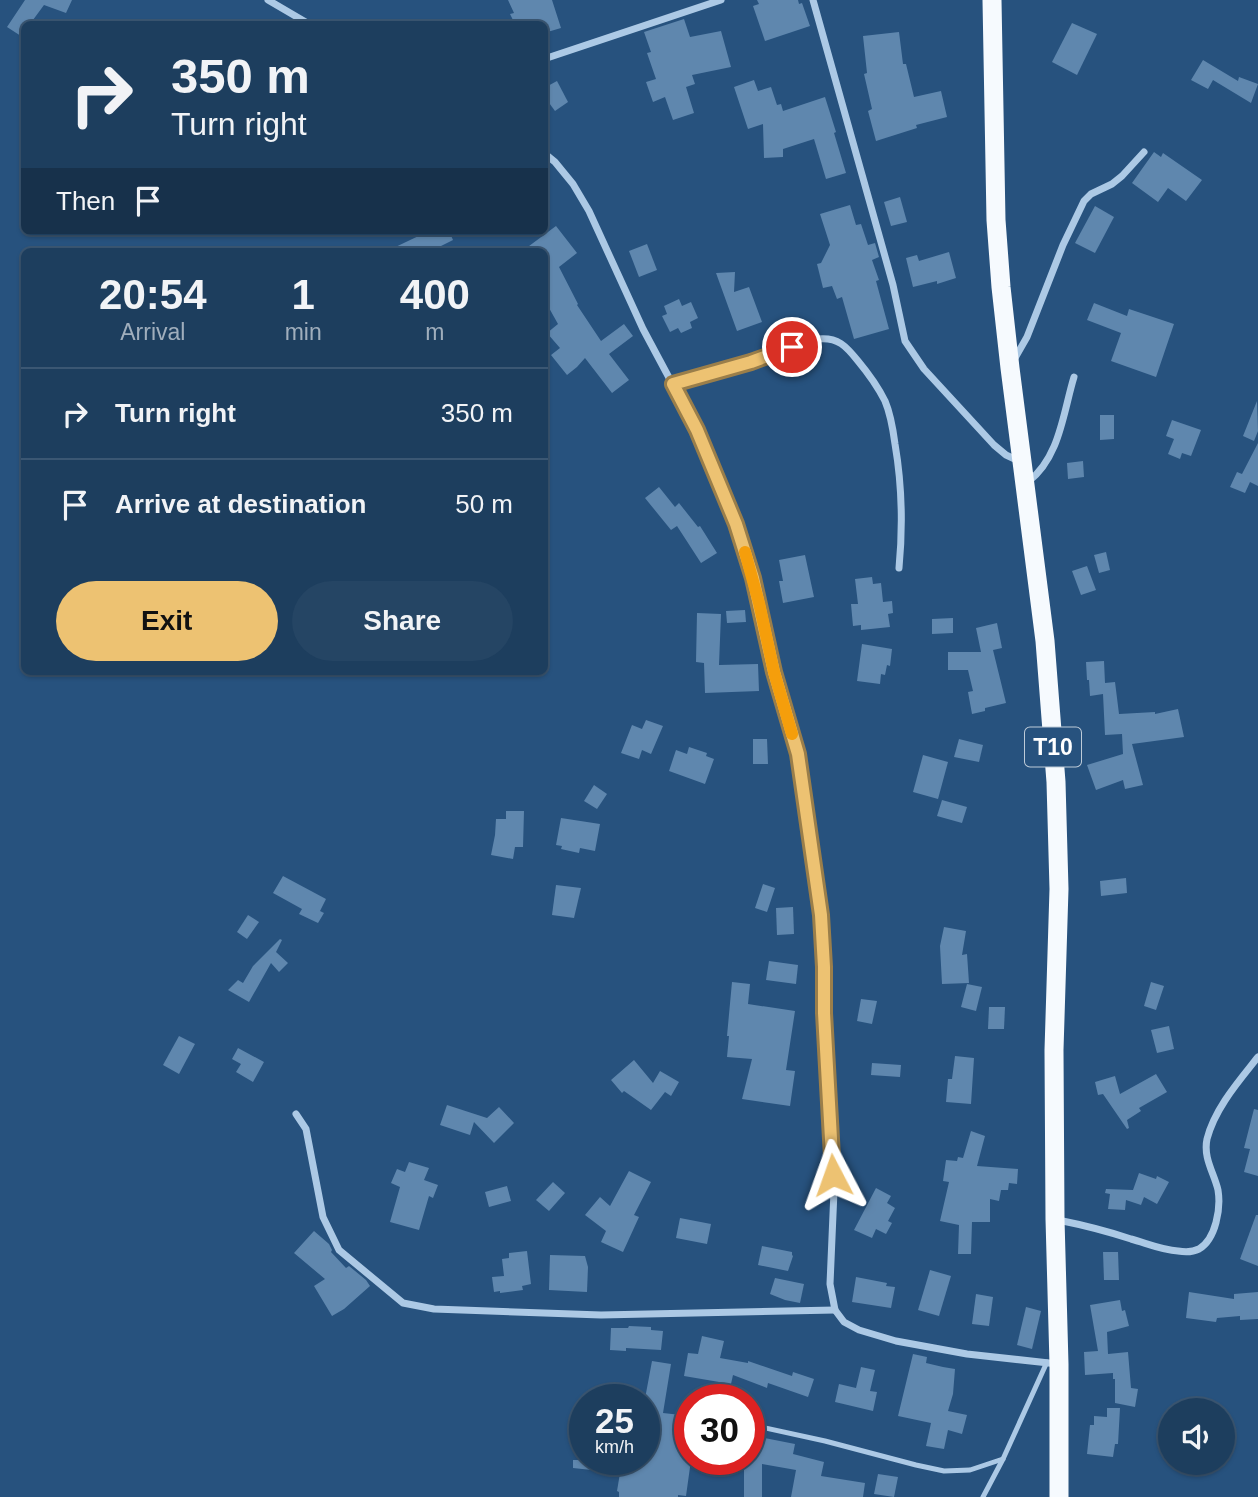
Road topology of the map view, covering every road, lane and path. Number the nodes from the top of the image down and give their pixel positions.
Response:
1 (268, 0) edge
2 (721, 0) edge
3 (813, 0) edge
4 (992, 0) edge
5 (304, 21) edge
6 (548, 58) edge
7 (1144, 152) dead end
8 (548, 156) edge
9 (1010, 368) junction
10 (1074, 376) dead end
11 (673, 384) junction
12 (1022, 462) junction
13 (1024, 485) junction
14 (899, 568) dead end
15 (1258, 1057) edge
16 (296, 1114) dead end
17 (1055, 1219) junction
18 (835, 1310) junction
19 (1053, 1363) junction
20 (765, 1428) edge
21 (1003, 1459) junction
22 (983, 1497) edge
23 (1059, 1497) edge

1 - 5 street
2 - 6 street
3 - 12 street
4 - 9 highway, T10
7 - 9 street
8 - 11 street
9 - 12 highway, T10
10 - 13 street
11 - 14 street
11 - 18 street
12 - 13 highway, T10
13 - 17 highway, T10
15 - 17 street
16 - 18 street
17 - 19 highway, T10
18 - 19 street
19 - 21 lane
19 - 23 highway, T10
20 - 21 lane
21 - 22 lane

